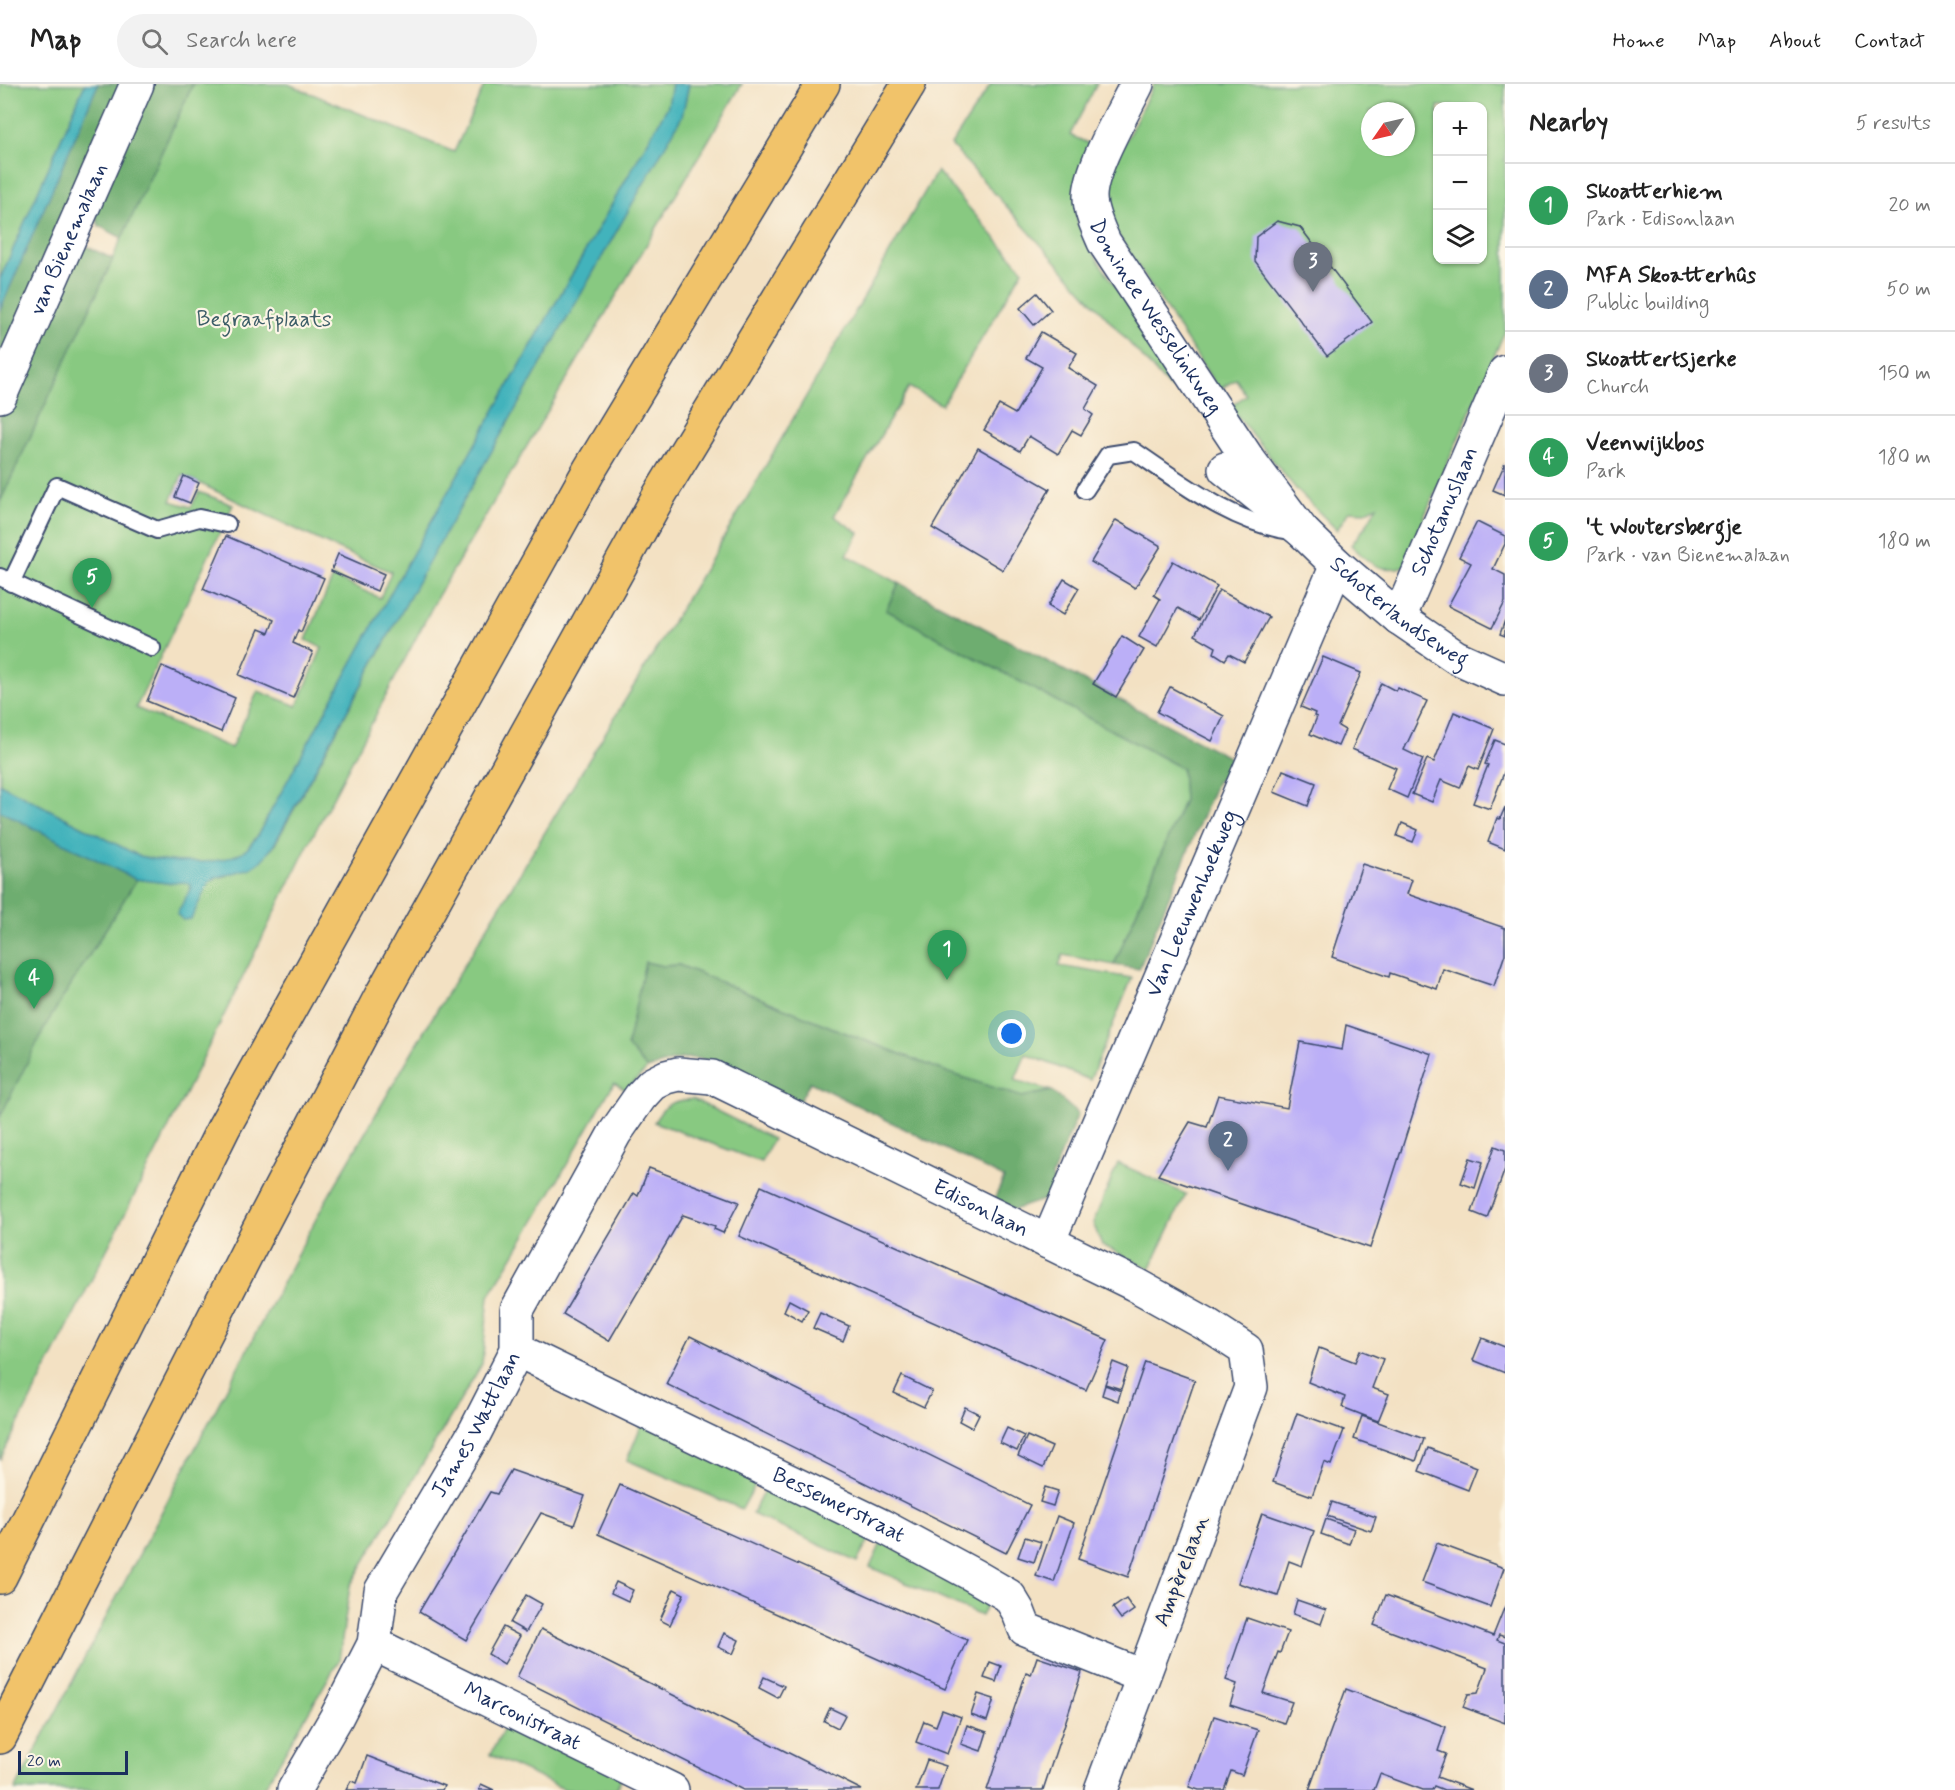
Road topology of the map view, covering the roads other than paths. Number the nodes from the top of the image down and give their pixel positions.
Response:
1 (137, 84) edge
2 (909, 84) edge
3 (1137, 84) edge
4 (821, 86) edge
5 (1505, 372) edge
6 (0, 396) edge
7 (1225, 470) dead end
8 (1085, 490) dead end
9 (227, 524) dead end
10 (1302, 531) junction
11 (1337, 565) junction
12 (6, 580) edge
13 (1400, 618) junction
14 (152, 648) dead end
15 (1505, 679) edge
16 (712, 1077) joint
17 (1048, 1242) junction
18 (517, 1350) junction
19 (1246, 1350) joint
20 (0, 1577) edge
21 (374, 1644) junction
22 (1142, 1676) junction
23 (0, 1737) edge
24 (294, 1790) edge
25 (672, 1790) edge
26 (1101, 1790) edge

1 - 6 street, van Bienemalaan
2 - 23 highway
3 - 10 street, Dominee Wesselinkweg
4 - 20 highway
5 - 13 street, Schotanuslaan
7 - 10 street, Schoterlandseweg
8 - 10 lane
9 - 12 lane
10 - 11 street, Schoterlandseweg
11 - 13 street, Schoterlandseweg
11 - 17 street, Van Leeuwenhoekweg
12 - 14 lane
13 - 15 street, Schoterlandseweg
16 - 17 street, Edisonlaan
16 - 18 street, James Wattlaan
17 - 19 street, Edisonlaan
18 - 21 street, James Wattlaan
18 - 22 street, Bessemerstraat
19 - 22 street, Ampèrelaan
21 - 24 street, James Wattlaan
21 - 25 street, Marconistraat
22 - 26 street, Ampèrelaan

